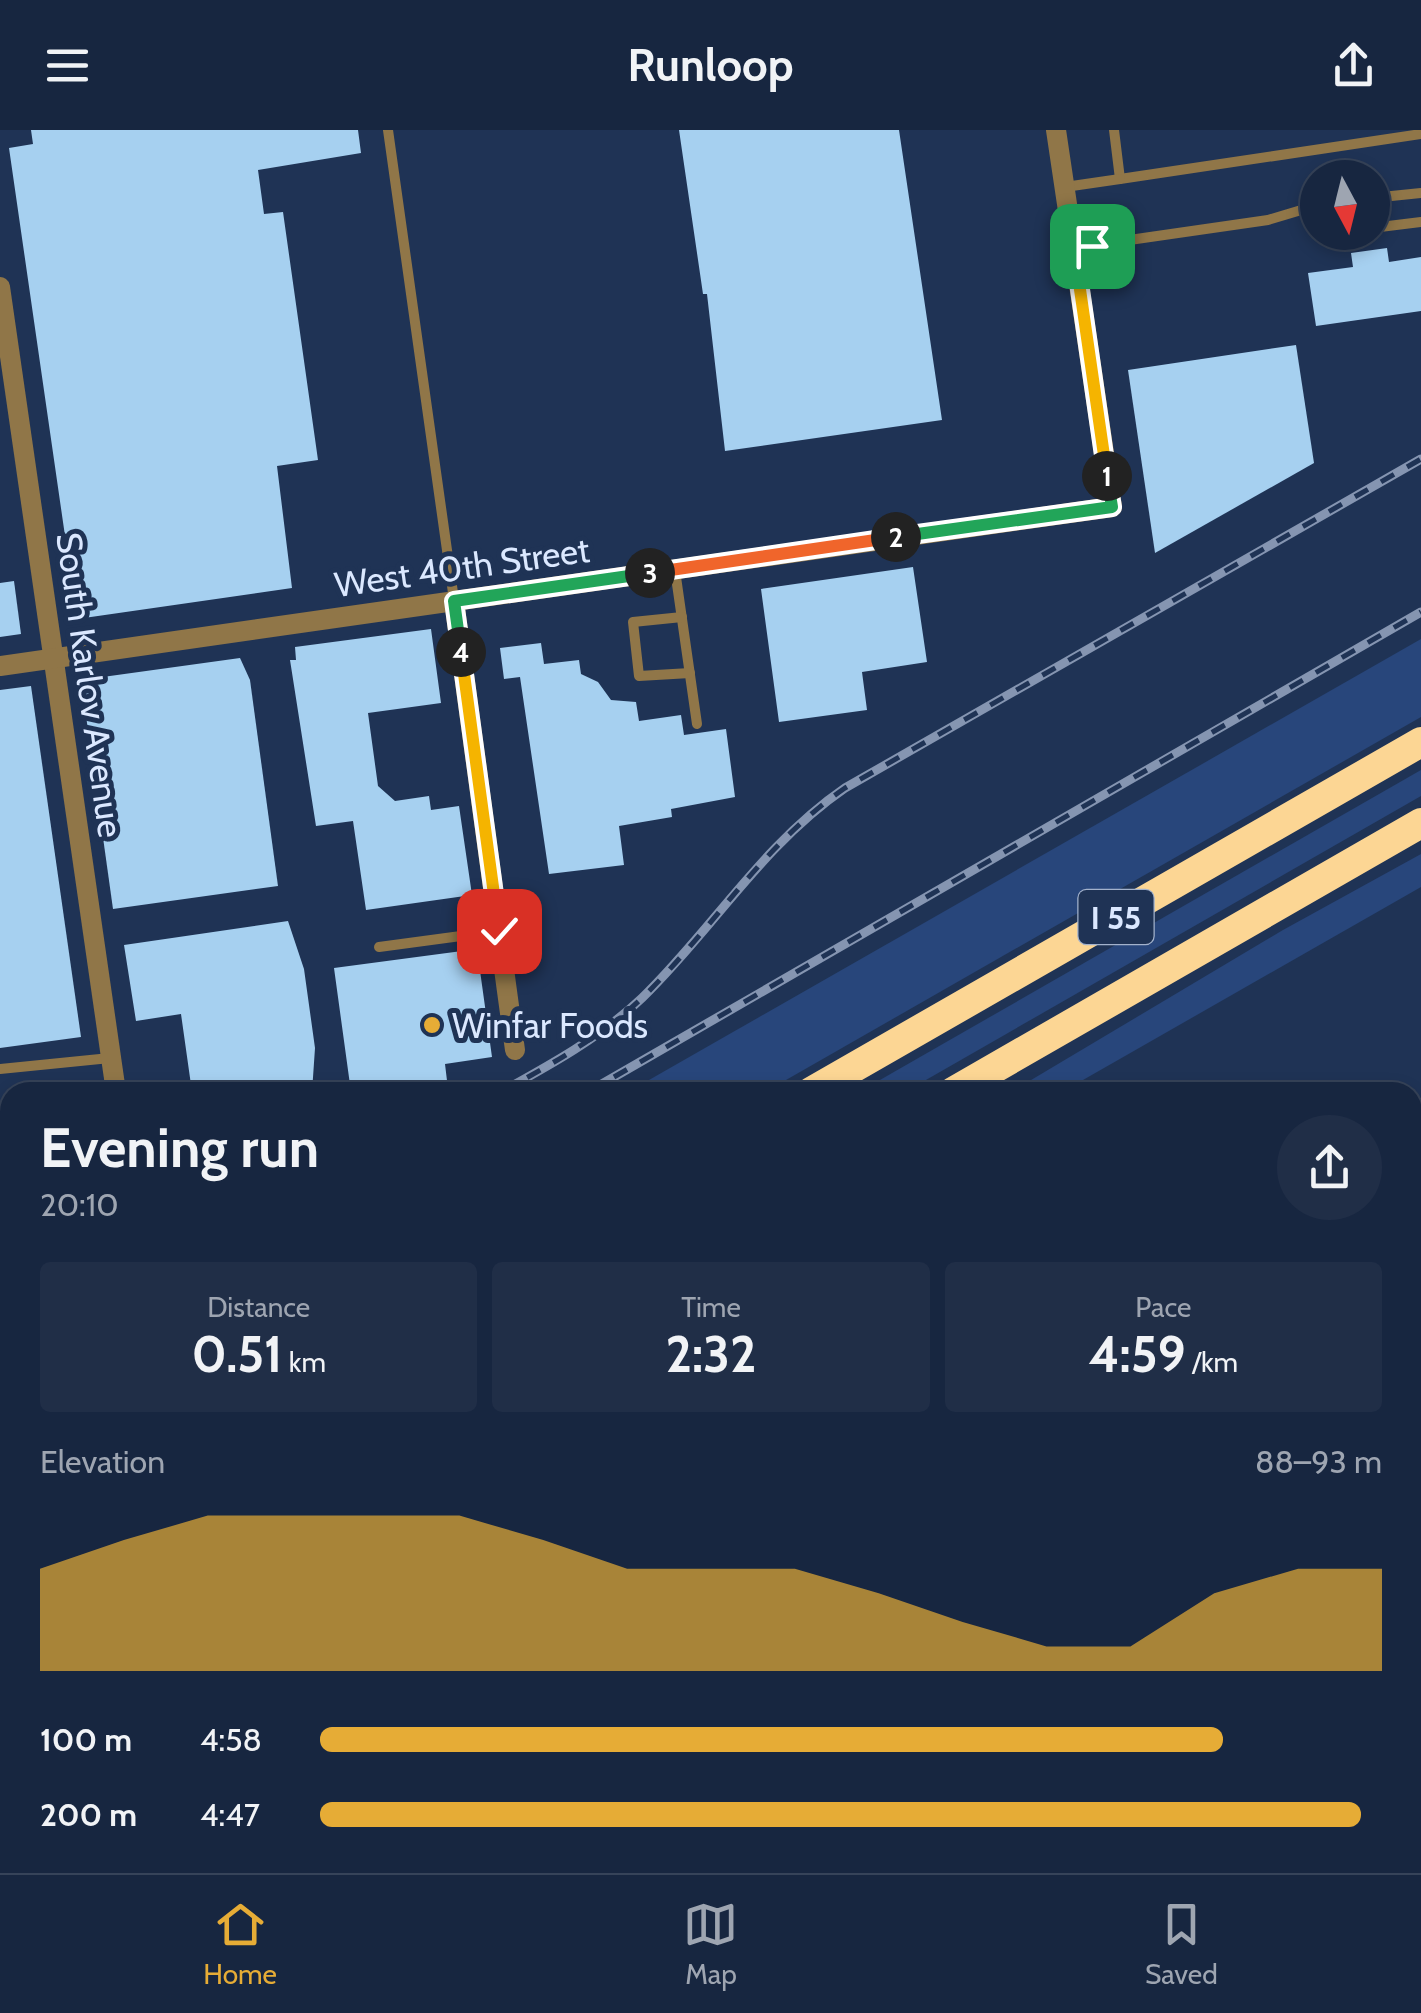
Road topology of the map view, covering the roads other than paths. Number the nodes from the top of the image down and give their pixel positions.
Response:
1 (388, 130) edge
2 (1056, 130) edge
3 (1114, 130) edge
4 (1421, 134) edge
5 (1120, 179) junction
6 (1065, 188) junction
7 (1421, 193) edge
8 (1390, 196) edge
9 (1300, 210) edge
10 (1421, 222) edge
11 (1390, 226) edge
12 (1074, 248) junction
13 (0, 287) edge
14 (675, 569) junction
15 (454, 601) junction
16 (682, 617) junction
17 (53, 658) junction
18 (0, 666) edge
19 (690, 673) junction
20 (697, 724) dead end
21 (1421, 742) edge
22 (1421, 823) edge
23 (499, 931) junction
24 (379, 946) dead end
25 (516, 1050) dead end
26 (111, 1058) junction
27 (0, 1069) edge
28 (115, 1082) edge
29 (827, 1082) edge
30 (970, 1082) edge

1 - 15 lane
2 - 6 street
3 - 5 lane
4 - 5 lane
5 - 6 lane
6 - 12 street
7 - 8 lane
9 - 12 lane
10 - 11 lane
12 - 14 street, West 40th Street
13 - 17 street, South Karlov Avenue
14 - 15 street, West 40th Street
14 - 16 lane
15 - 17 street, West 40th Street
15 - 23 street
16 - 19 lane
16 - 19 lane
17 - 18 street, West 40th Street
17 - 26 street, South Karlov Avenue
19 - 20 lane
21 - 29 highway, I 55
22 - 30 highway, I 55
23 - 24 lane
23 - 25 street
26 - 27 lane
26 - 28 street, South Karlov Avenue

